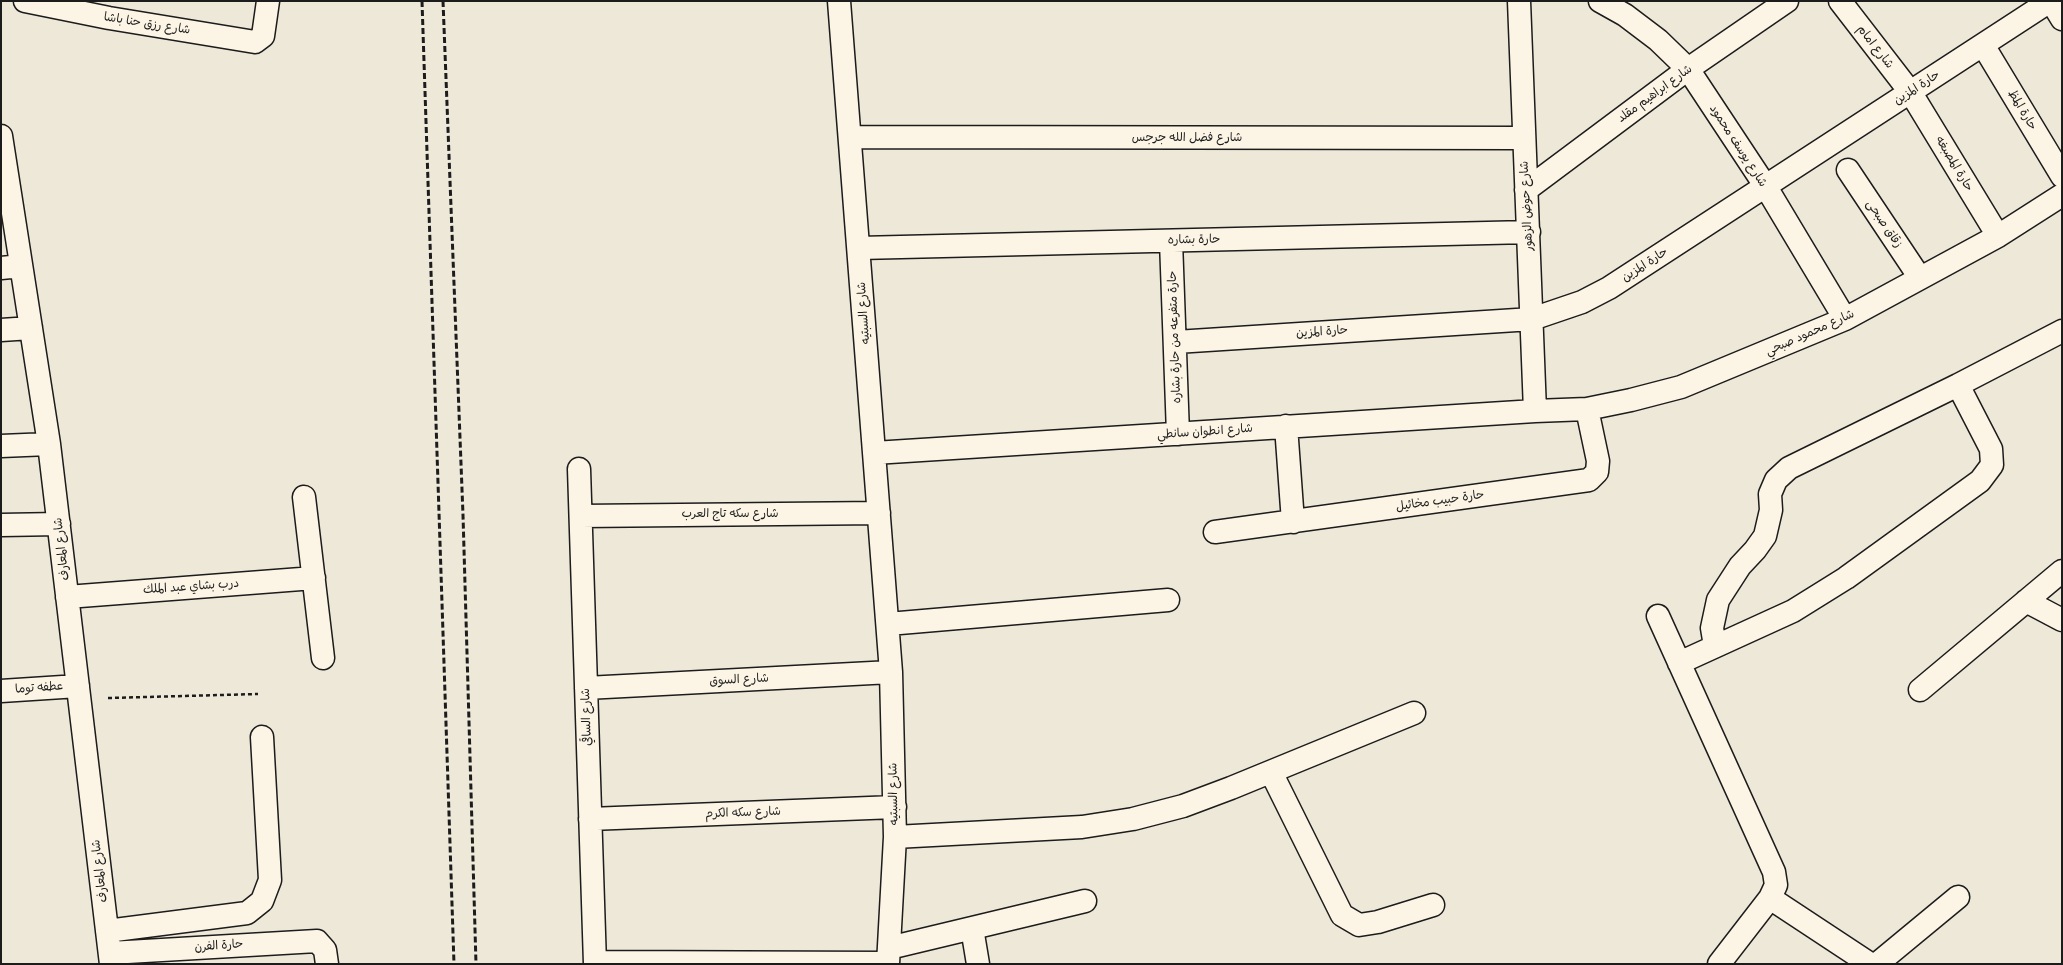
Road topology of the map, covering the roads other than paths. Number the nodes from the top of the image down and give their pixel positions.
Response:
1 (25, 1) edge
2 (268, 1) edge
3 (839, 1) edge
4 (1519, 1) edge
5 (1600, 1) edge
6 (1786, 1) edge
7 (1840, 1) edge
8 (2050, 1) edge
9 (109, 10) edge
10 (2062, 19) edge
11 (1983, 45) junction
12 (1688, 69) junction
13 (1911, 93) junction
14 (1, 136) edge
15 (850, 137) junction
16 (1524, 138) junction
17 (1848, 170) dead end
18 (2062, 176) edge
19 (1766, 187) junction
20 (1526, 190) junction
21 (2062, 195) edge
22 (1529, 232) junction
23 (1998, 236) junction
24 (1171, 241) junction
25 (859, 248) junction
26 (11, 267) edge
27 (1920, 278) junction
28 (1532, 319) junction
29 (1844, 319) junction
30 (31, 328) junction
31 (1, 330) edge
32 (2062, 330) edge
33 (1176, 342) junction
34 (1958, 385) junction
35 (1587, 409) junction
36 (1535, 410) junction
37 (1286, 426) junction
38 (1178, 434) junction
39 (49, 444) junction
40 (1, 446) edge
41 (874, 453) junction
42 (579, 469) dead end
43 (304, 497) dead end
44 (879, 513) junction
45 (581, 516) junction
46 (1293, 522) junction
47 (59, 524) junction
48 (1, 525) edge
49 (1215, 532) dead end
50 (2062, 571) edge
51 (314, 578) junction
52 (68, 597) junction
53 (1168, 600) dead end
54 (2026, 601) junction
55 (1658, 616) dead end
56 (2062, 620) edge
57 (888, 624) junction
58 (1715, 646) junction
59 (323, 658) dead end
60 (1679, 664) junction
61 (891, 672) junction
62 (586, 688) junction
63 (1920, 690) dead end
64 (1, 691) edge
65 (78, 692) junction
66 (1414, 713) dead end
67 (262, 737) dead end
68 (1271, 772) junction
69 (895, 807) junction
70 (590, 819) junction
71 (895, 837) junction
72 (1958, 897) dead end
73 (1770, 898) junction
74 (1085, 901) dead end
75 (1433, 905) dead end
76 (972, 928) junction
77 (107, 931) junction
78 (326, 957) edge
79 (110, 958) edge
80 (889, 958) edge
81 (595, 963) edge
82 (699, 963) edge
83 (978, 964) edge
84 (1719, 964) edge
85 (1870, 964) edge
86 (1877, 964) edge

1 - 9 street, شارع رزق حنا باشا
2 - 9 street, شارع رزق حنا باشا
3 - 15 street, شارع السبتيه
4 - 16 street, شارع حوض الزهور
5 - 12 street, شارع يوسف محمود
6 - 12 street, شارع ابراهيم مقلد
7 - 13 street, شارع امام
8 - 10 street
8 - 11 street, حارة المزين
11 - 13 street, حارة المزين
11 - 18 street, حارة المظ
12 - 19 street, شارع يوسف محمود
12 - 20 street, شارع ابراهيم مقلد
13 - 19 street, حارة المزين
13 - 23 street, حارة المصبغه
14 - 26 street, شارع المعارف
15 - 16 street, شارع فضل الله جرجس
15 - 25 street, شارع السبتيه
16 - 20 street, شارع حوض الزهور
17 - 27 street, زقاق صبحى
19 - 28 street, حارة المزين
19 - 29 street, شارع يوسف محمود
20 - 22 street, شارع حوض الزهور
21 - 23 street, شارع محمود صبحي
22 - 24 street, حارة بشاره
22 - 28 street, شارع حوض الزهور
23 - 27 street, شارع محمود صبحي
24 - 25 street, حارة بشاره
24 - 33 street, حارة متفرعه من حارة بشاره
25 - 41 street, شارع السبتيه
26 - 30 street, شارع المعارف
27 - 29 street, شارع محمود صبحي
28 - 33 street, حارة المزين
28 - 36 street, شارع حوض الزهور
29 - 35 street, شارع محمود صبحي
30 - 31 street
30 - 39 street, شارع المعارف
32 - 34 street
33 - 38 street, حارة متفرعه من حارة بشاره
34 - 58 street
34 - 58 street
35 - 36 street, شارع محمود صبحي
35 - 46 street, حارة حبيب مخائيل
36 - 37 street, شارع انطوان سانطي
37 - 38 street, شارع انطوان سانطي
37 - 46 street
38 - 41 street, شارع انطوان سانطي
39 - 40 street
39 - 47 street, شارع المعارف
41 - 44 street, شارع السبتيه
42 - 45 street, شارع الساقي
43 - 51 street
44 - 45 street, شارع سكه تاج العرب
44 - 57 street, شارع السبتيه
45 - 62 street, شارع الساقي
46 - 49 street, حارة حبيب مخائيل
47 - 48 street
47 - 52 street, شارع المعارف
50 - 54 street
51 - 52 street, درب بشاي عبد الملك
51 - 59 street
52 - 65 street, شارع المعارف
53 - 57 street
54 - 56 street
54 - 63 street
55 - 60 street
57 - 61 street, شارع السبتيه
58 - 60 street
60 - 73 street
61 - 62 street, شارع السوق
61 - 69 street, شارع السبتيه
62 - 70 street, شارع الساقي
64 - 65 street, عطفه توما
65 - 77 street, شارع المعارف
66 - 68 street
67 - 77 street
68 - 71 street
68 - 75 street
69 - 70 street, شارع سكه الكرم
69 - 71 street, شارع السبتيه
70 - 81 street, شارع الساقي
71 - 80 street, شارع السبتيه
72 - 86 street
73 - 84 street
73 - 85 street
74 - 76 street
76 - 80 street
76 - 83 street
77 - 79 street, شارع المعارف
78 - 79 street, حارة الفرن
80 - 82 street
81 - 82 street

